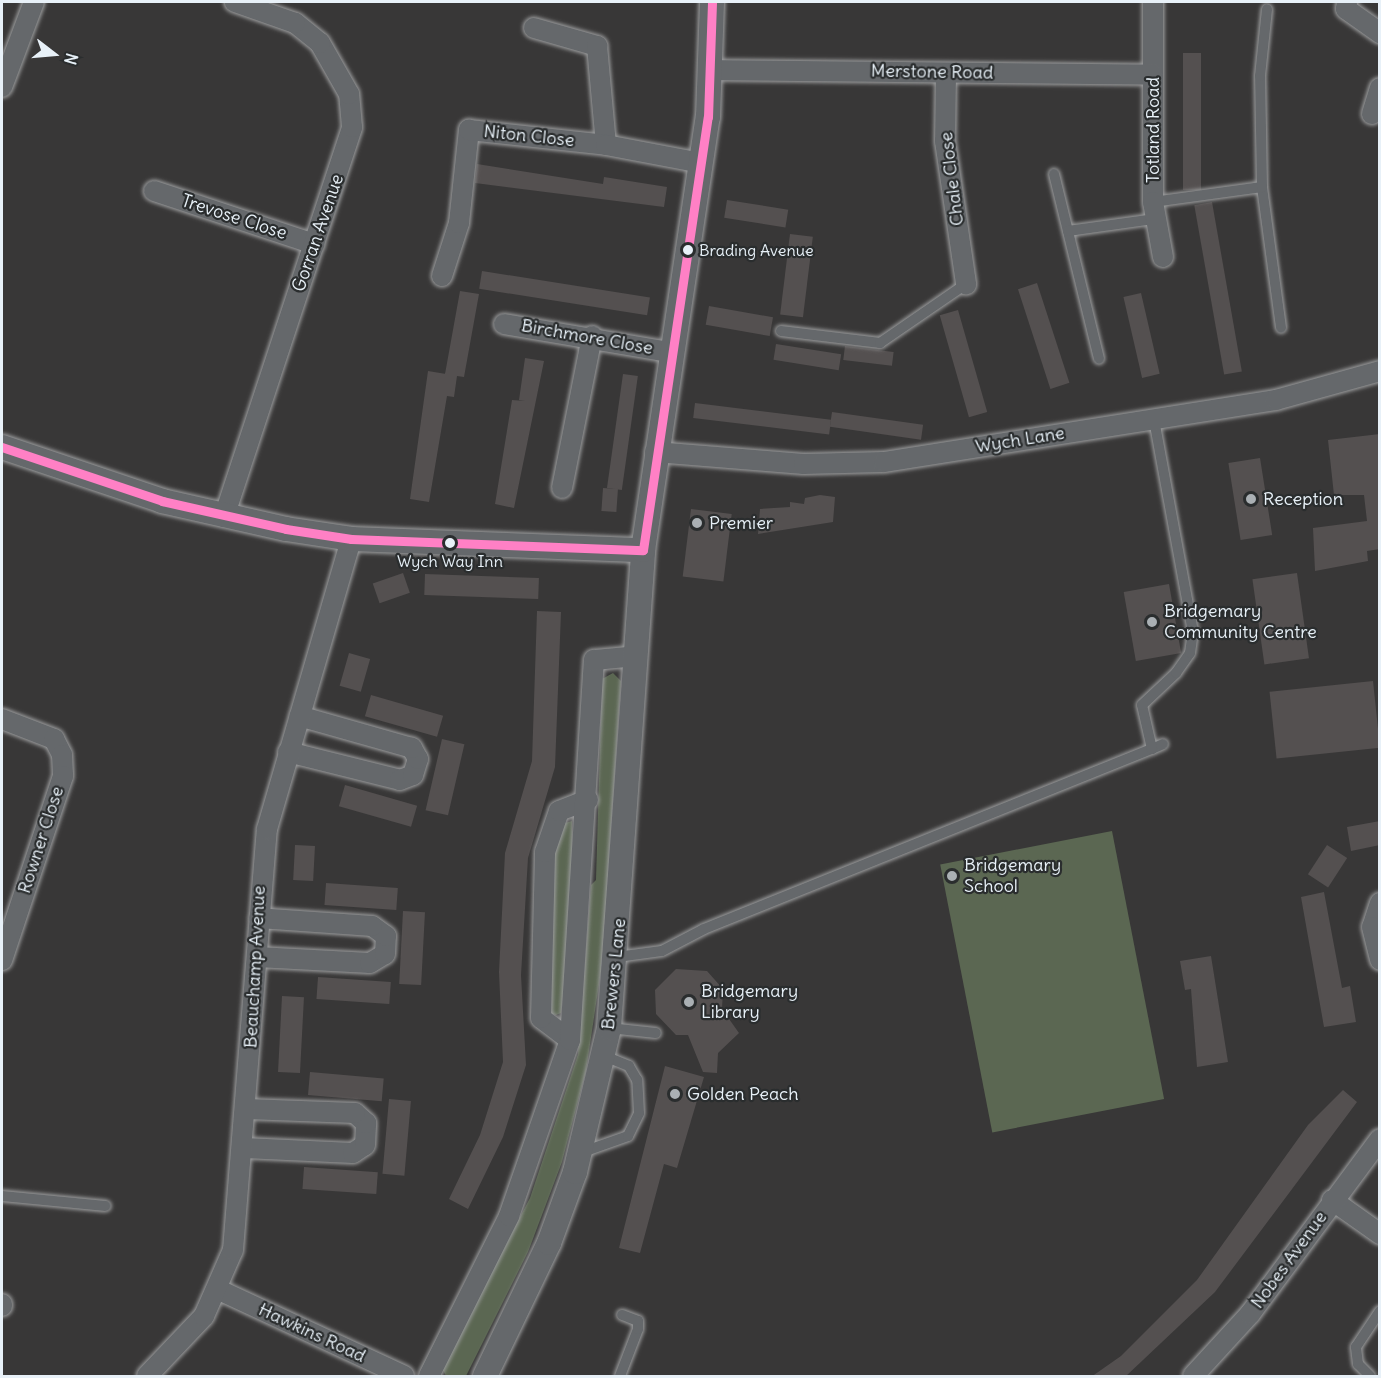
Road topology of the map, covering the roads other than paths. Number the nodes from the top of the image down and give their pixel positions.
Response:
1 (34, 2) edge
2 (235, 2) edge
3 (712, 2) edge
4 (1153, 2) edge
5 (1347, 2) edge
6 (1267, 9) dead end
7 (534, 28) dead end
8 (1380, 33) edge
9 (712, 70) junction
10 (946, 73) junction
11 (1152, 75) junction
12 (2, 87) edge
13 (1380, 88) edge
14 (1372, 114) dead end
15 (606, 145) junction
16 (701, 163) junction
17 (1054, 174) dead end
18 (1262, 188) junction
19 (154, 191) dead end
20 (1154, 211) junction
21 (1068, 231) junction
22 (314, 244) junction
23 (1163, 257) dead end
24 (442, 276) dead end
25 (966, 284) joint
26 (504, 324) dead end
27 (1281, 328) dead end
28 (781, 331) dead end
29 (592, 336) junction
30 (669, 352) junction
31 (1099, 359) dead end
32 (1380, 371) edge
33 (1154, 419) junction
34 (2, 447) edge
35 (656, 452) junction
36 (562, 488) dead end
37 (224, 517) junction
38 (351, 539) junction
39 (644, 550) junction
40 (637, 656) junction
41 (299, 716) junction
42 (2, 719) edge
43 (1163, 744) dead end
44 (1152, 749) junction
45 (288, 752) junction
46 (588, 800) junction
47 (1380, 903) edge
48 (259, 918) junction
49 (257, 957) junction
50 (617, 957) junction
51 (2, 960) edge
52 (1380, 960) edge
53 (609, 1028) junction
54 (656, 1033) dead end
55 (570, 1040) junction
56 (604, 1056) junction
57 (246, 1109) junction
58 (1380, 1139) edge
59 (244, 1148) junction
60 (580, 1153) junction
61 (2, 1196) edge
62 (1332, 1200) junction
63 (106, 1206) dead end
64 (1380, 1234) edge
65 (219, 1290) junction
66 (1380, 1311) edge
67 (622, 1315) dead end
68 (491, 1374) edge
69 (147, 1377) edge
70 (404, 1377) edge
71 (429, 1377) edge
72 (620, 1377) edge
73 (1193, 1377) edge
74 (1370, 1377) edge

1 - 12 street
2 - 22 street, Gorran Avenue
3 - 9 street
4 - 11 street, Totland Road
5 - 8 street
6 - 18 lane
7 - 15 street
9 - 10 street, Merstone Road
9 - 16 street
10 - 11 street, Merstone Road
10 - 25 street, Chale Close
11 - 20 street, Totland Road
13 - 14 street
15 - 16 street, Niton Close
15 - 24 street, Niton Close
16 - 30 street
17 - 21 lane
18 - 20 lane
18 - 27 lane
19 - 22 street, Trevose Close
20 - 21 lane
20 - 23 street, Totland Road
21 - 31 lane
22 - 37 street, Gorran Avenue
25 - 28 lane
26 - 29 street, Birchmore Close
29 - 30 street, Birchmore Close
29 - 36 street
30 - 35 street
32 - 33 street, Wych Lane
33 - 35 street, Wych Lane
33 - 44 lane
34 - 37 street
35 - 39 street
37 - 38 street
38 - 39 street
38 - 41 street, Beauchamp Avenue
39 - 40 street, Brewers Lane
40 - 46 street
40 - 50 street, Brewers Lane
41 - 45 street, Beauchamp Avenue
41 - 45 street
42 - 51 street, Rowner Close
43 - 44 lane
44 - 50 lane
45 - 48 street, Beauchamp Avenue
46 - 55 street
46 - 55 street
47 - 52 street
48 - 49 street, Beauchamp Avenue
48 - 49 street
49 - 57 street, Beauchamp Avenue
50 - 53 street, Brewers Lane
53 - 54 lane
53 - 56 street, Brewers Lane
55 - 71 street
56 - 60 street, Brewers Lane
56 - 60 lane
57 - 59 street, Beauchamp Avenue
57 - 59 street
58 - 62 street, Nobes Avenue
59 - 65 street, Beauchamp Avenue
60 - 68 street, Brewers Lane
61 - 63 lane
62 - 64 street
62 - 73 street, Nobes Avenue
65 - 69 street, Beauchamp Avenue
65 - 70 street, Hawkins Road
66 - 74 lane
67 - 72 lane

